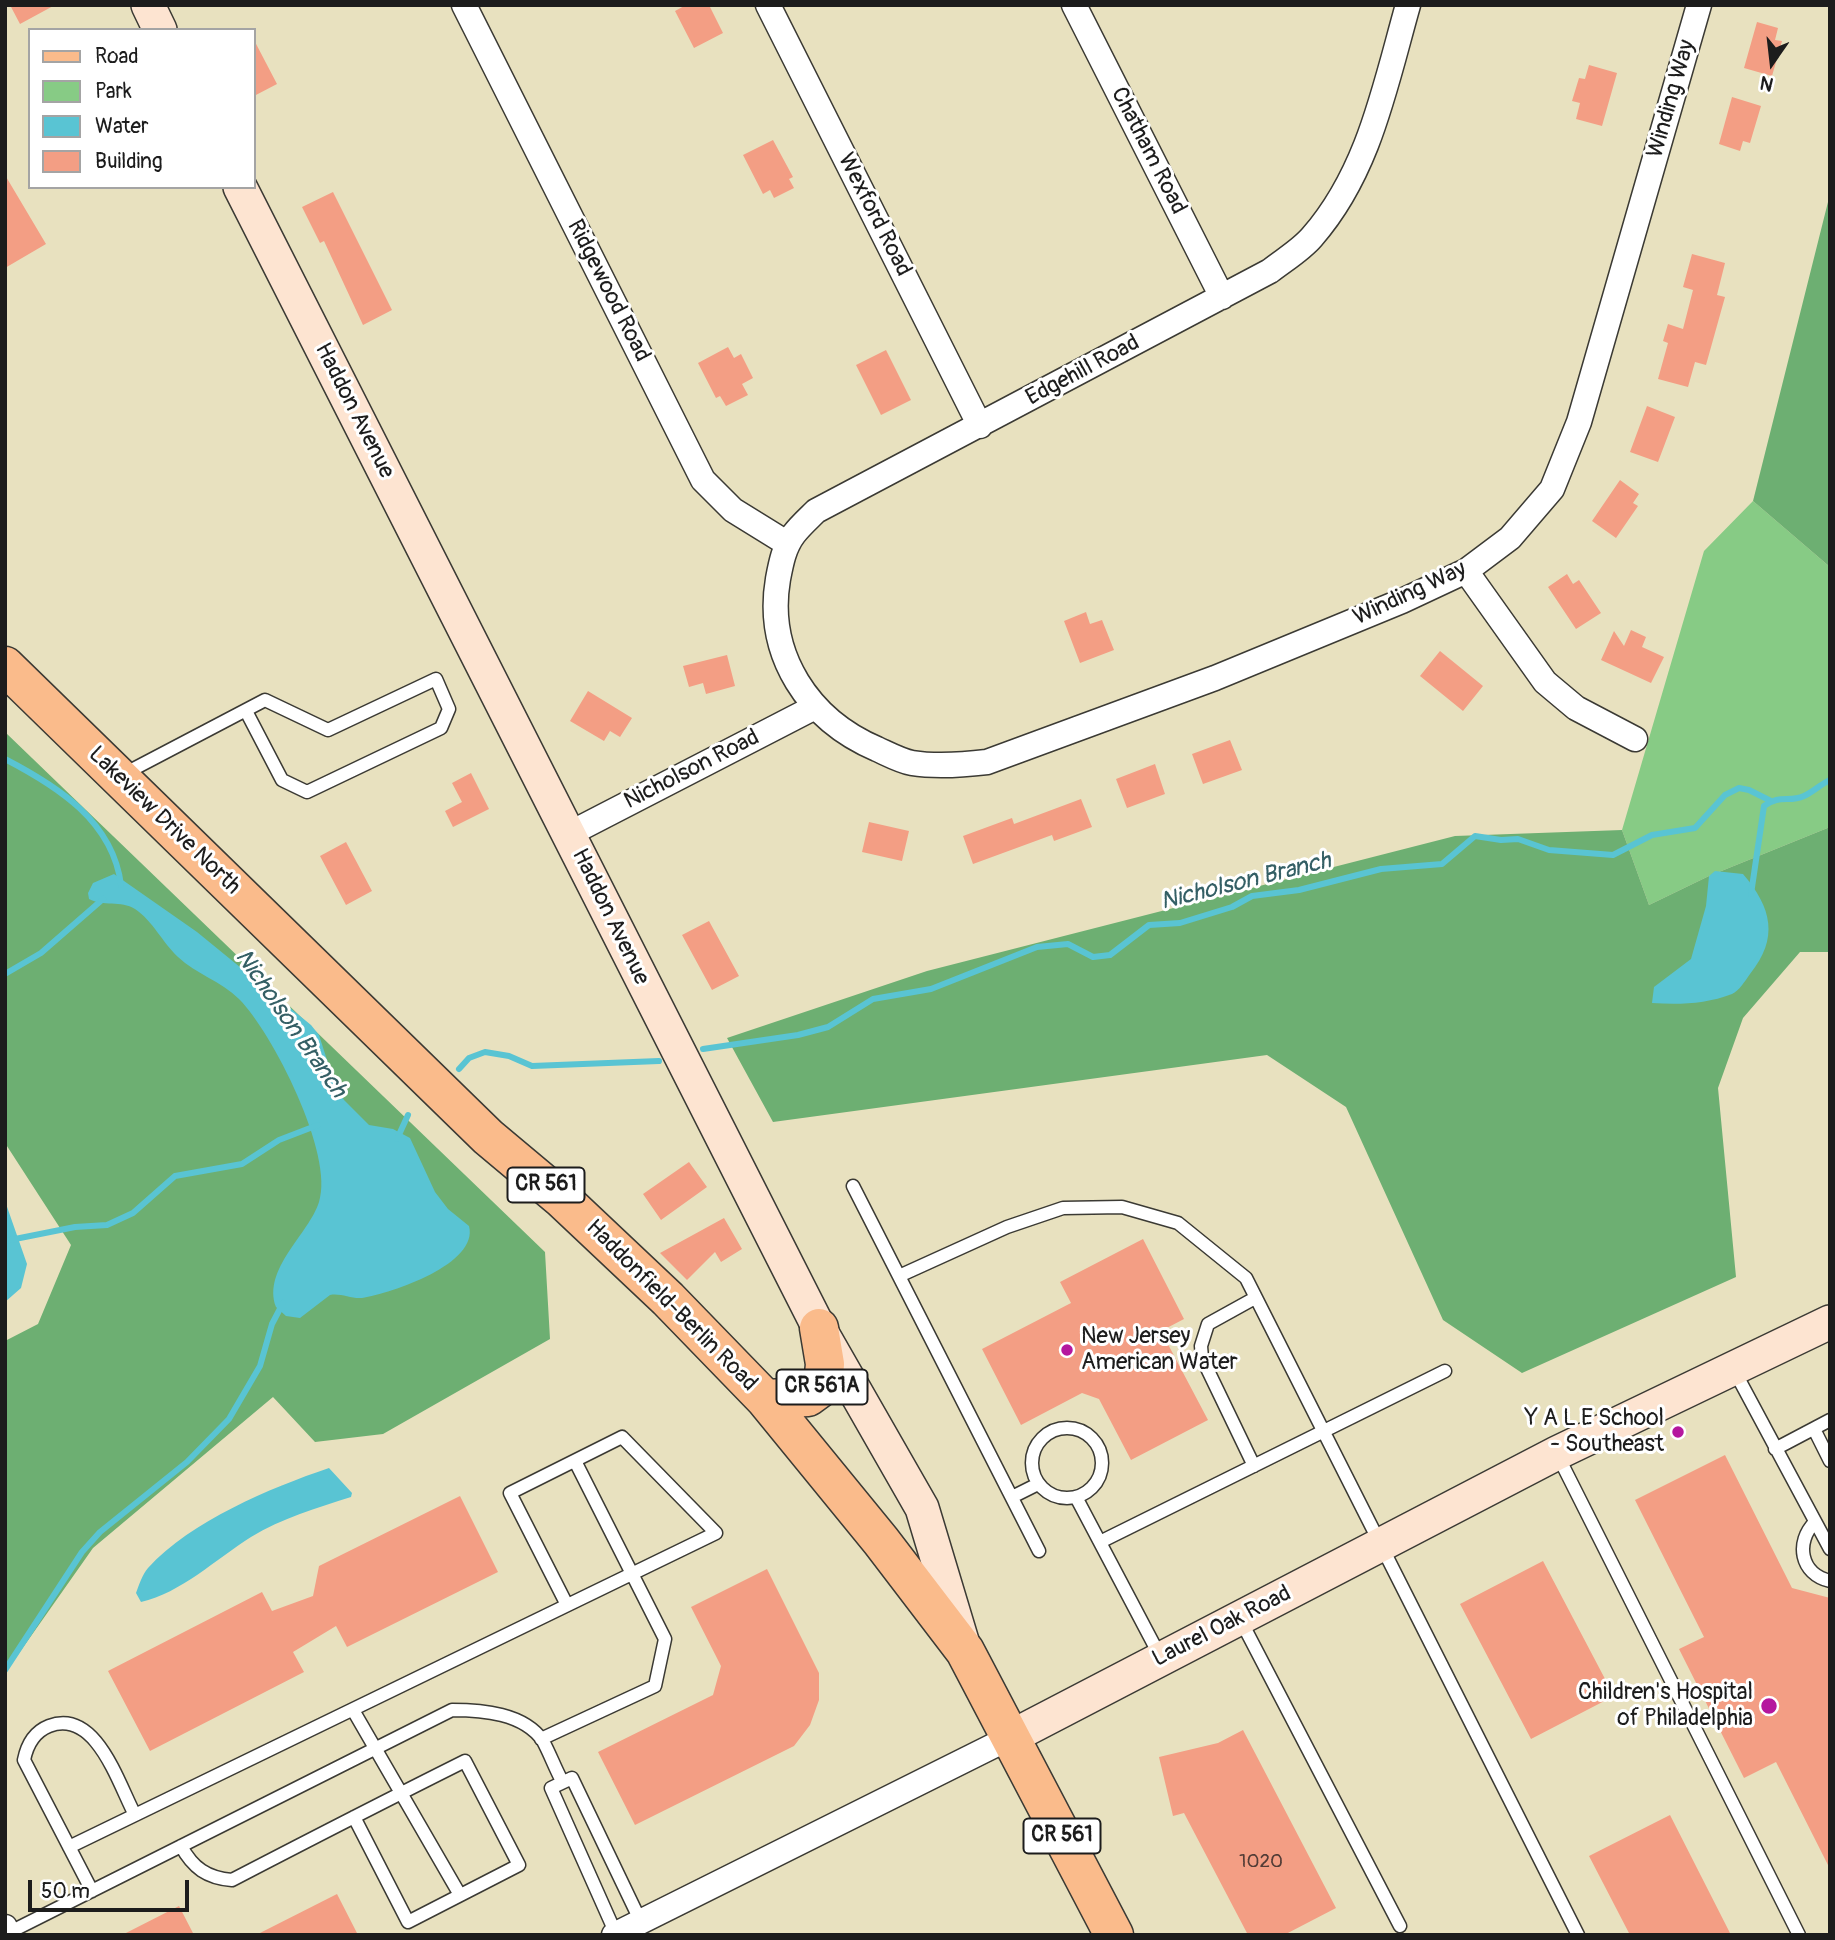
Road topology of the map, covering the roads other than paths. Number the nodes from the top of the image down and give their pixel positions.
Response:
1 (148, 5) edge
2 (464, 5) edge
3 (768, 5) edge
4 (1074, 5) edge
5 (1408, 5) edge
6 (1699, 5) edge
7 (159, 28) edge
8 (241, 189) edge
9 (1222, 297) junction
10 (980, 426) junction
11 (788, 544) junction
12 (1466, 571) junction
13 (5, 666) edge
14 (815, 707) junction
15 (246, 710) junction
16 (1635, 739) dead end
17 (119, 777) junction
18 (569, 834) junction
19 (323, 976) joint
20 (853, 1186) dead end
21 (899, 1276) junction
22 (1255, 1298) junction
23 (1830, 1322) edge
24 (819, 1328) junction
25 (1732, 1368) junction
26 (1446, 1371) dead end
27 (765, 1399) junction
28 (1830, 1420) edge
29 (1814, 1429) junction
30 (1323, 1432) junction
31 (1775, 1449) junction
32 (1557, 1453) junction
33 (575, 1461) junction
34 (1830, 1461) edge
35 (1254, 1466) junction
36 (1038, 1484) junction
37 (1012, 1497) junction
38 (1076, 1497) junction
39 (1815, 1522) junction
40 (1100, 1542) junction
41 (1380, 1545) junction
42 (1830, 1548) edge
43 (1039, 1551) dead end
44 (632, 1574) junction
45 (1830, 1581) edge
46 (567, 1605) junction
47 (1239, 1618) junction
48 (965, 1651) junction
49 (1161, 1658) junction
50 (353, 1710) junction
51 (1011, 1737) junction
52 (541, 1739) junction
53 (375, 1749) junction
54 (562, 1782) junction
55 (401, 1793) junction
56 (135, 1815) junction
57 (354, 1817) junction
58 (181, 1846) junction
59 (69, 1847) junction
60 (92, 1891) junction
61 (460, 1895) junction
62 (640, 1922) junction
63 (1400, 1926) dead end
64 (8, 1932) edge
65 (615, 1934) edge
66 (1114, 1935) edge
67 (1578, 1935) edge
68 (1798, 1935) edge

1 - 7 street
2 - 11 street, Ridgewood Road
3 - 10 street, Wexford Road
4 - 9 street, Chatham Road
5 - 9 street, Edgehill Road
6 - 12 street, Winding Way
8 - 18 street, Haddon Avenue / CR 561A
9 - 10 street, Edgehill Road
10 - 11 street, Edgehill Road
11 - 14 street, Edgehill Road
12 - 14 street, Winding Way
12 - 16 street
13 - 17 main road, Lakeview Drive North / CR 561
14 - 18 street, Nicholson Road
15 - 15 lane
15 - 17 lane
17 - 19 main road, Lakeview Drive North / CR 561
18 - 24 street, Haddon Avenue / CR 561A
19 - 27 main road, Haddonfield-Berlin Road / CR 561
20 - 21 lane
21 - 22 lane
21 - 37 lane
22 - 30 lane
22 - 35 lane
23 - 25 street, Laurel Oak Road
24 - 27 main road, CR 561A
24 - 48 street, Haddon Avenue / CR 561A
25 - 31 lane
25 - 32 street, Laurel Oak Road
26 - 30 lane
27 - 48 main road, Haddonfield-Berlin Road / CR 561
28 - 29 lane
29 - 31 lane
29 - 34 lane
30 - 35 lane
30 - 41 lane
31 - 39 lane
32 - 41 street, Laurel Oak Road
32 - 68 lane
33 - 44 lane
33 - 44 lane
33 - 46 lane
35 - 40 lane
36 - 37 lane
36 - 38 lane
36 - 38 lane
37 - 43 lane
38 - 40 lane
39 - 42 lane
39 - 45 lane
40 - 49 lane
41 - 47 street, Laurel Oak Road
41 - 67 lane
44 - 46 lane
44 - 52 lane
46 - 50 lane
47 - 49 street, Laurel Oak Road
47 - 63 lane
48 - 51 main road, Haddonfield-Berlin Road / CR 561
49 - 51 street, Laurel Oak Road
50 - 53 lane
50 - 56 lane
51 - 62 street, Laurel Oak Road
51 - 66 main road, Haddonfield-Berlin Road / CR 561
52 - 53 lane
52 - 54 lane
53 - 55 lane
53 - 58 lane
54 - 62 lane
54 - 65 lane
55 - 57 lane
55 - 61 lane
55 - 61 lane
56 - 59 lane
56 - 59 lane
57 - 58 lane
57 - 61 lane
58 - 60 lane
59 - 60 lane
60 - 64 lane
62 - 65 street, Laurel Oak Road

